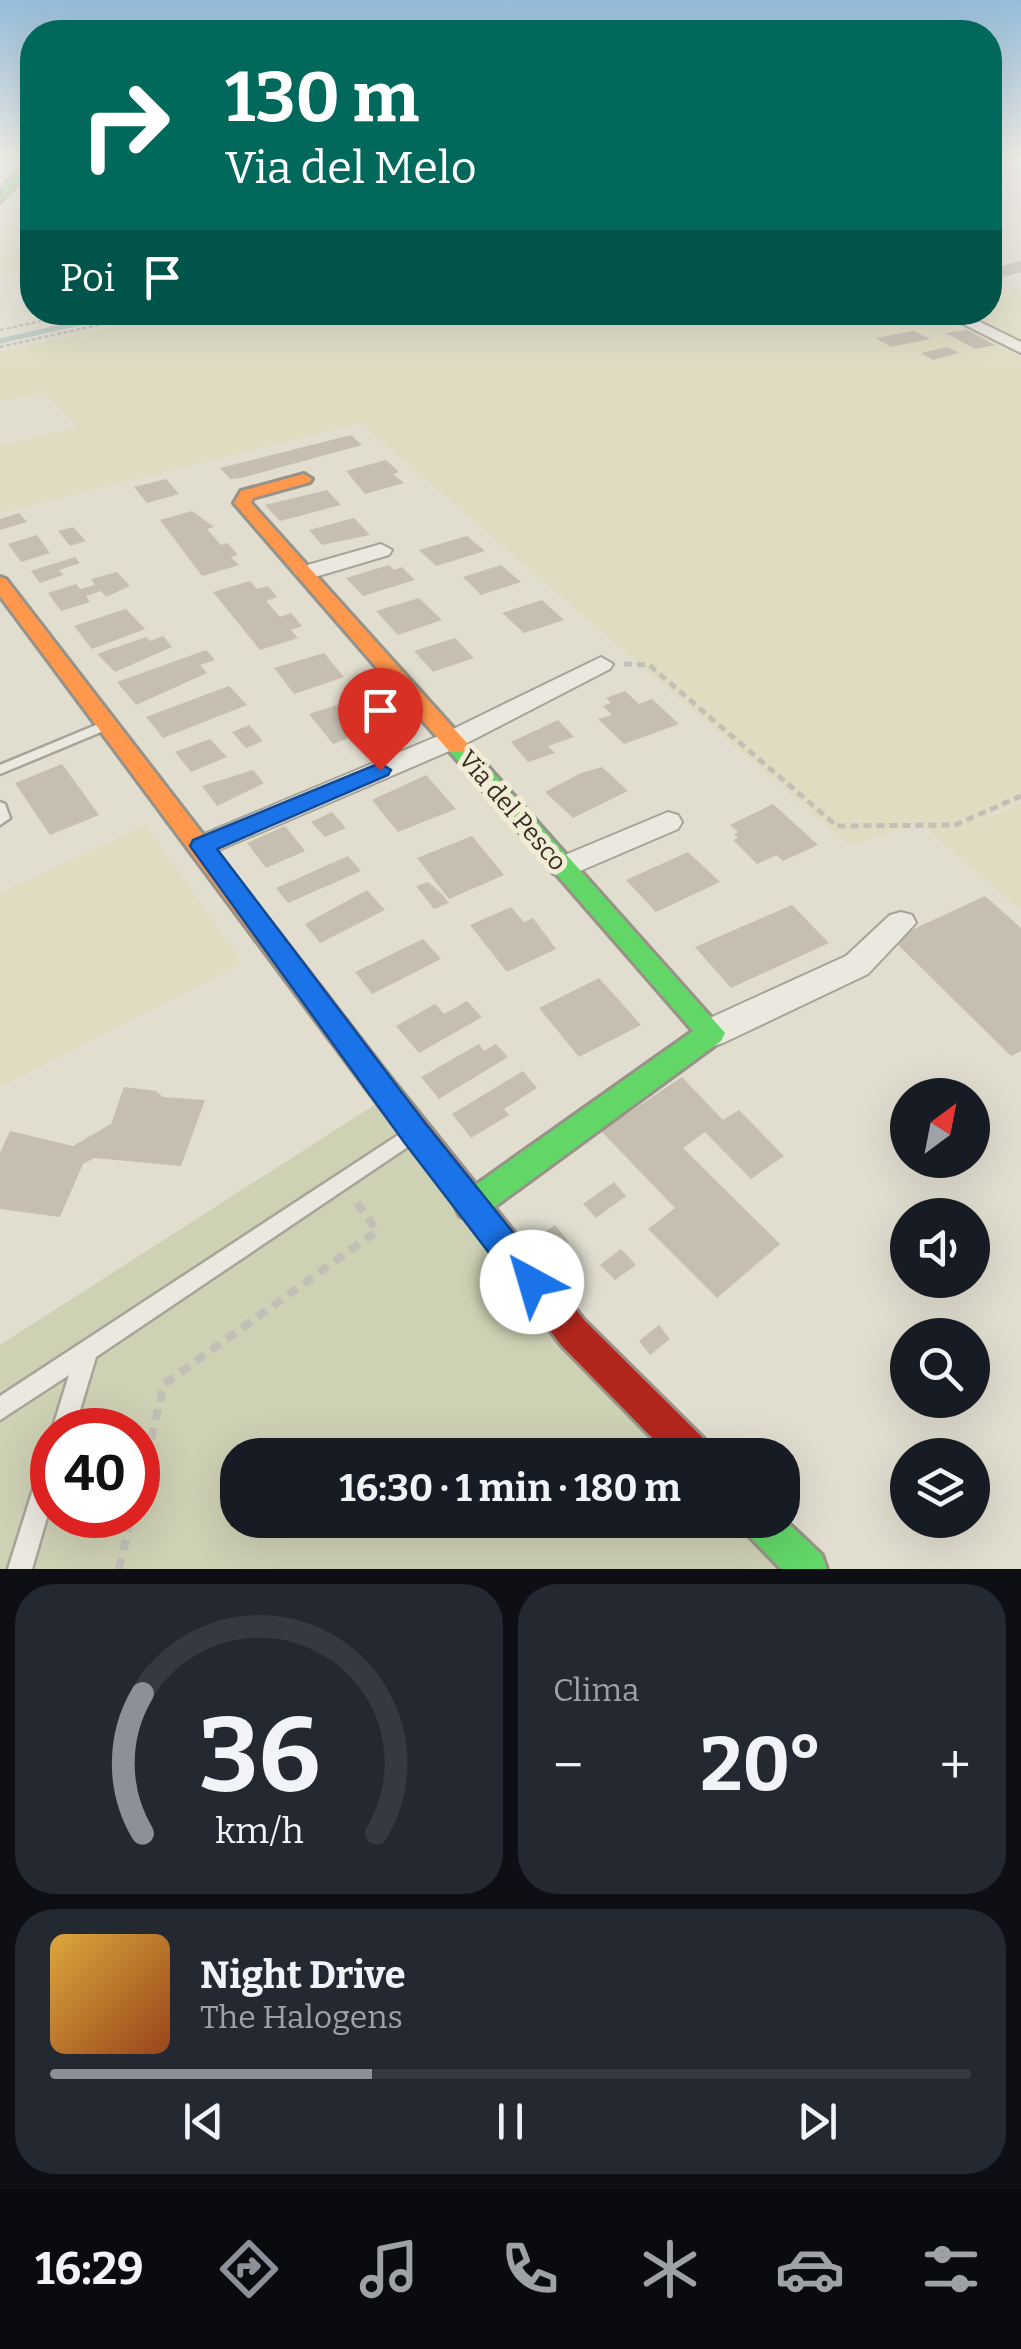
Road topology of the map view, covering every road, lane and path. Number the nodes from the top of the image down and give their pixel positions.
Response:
1 (98, 325) edge
2 (973, 325) edge
3 (0, 347) edge
4 (1021, 348) edge
5 (304, 479) dead end
6 (381, 550) dead end
7 (305, 572) junction
8 (0, 583) edge
9 (601, 664) joint
10 (108, 724) junction
11 (452, 740) junction
12 (0, 770) edge
13 (1021, 796) edge
14 (0, 807) edge
15 (0, 820) edge
16 (668, 822) dead end
17 (202, 846) junction
18 (564, 867) junction
19 (901, 923) dead end
20 (711, 1033) junction
21 (414, 1132) junction
22 (340, 1181) junction
23 (470, 1206) junction
24 (88, 1348) junction
25 (70, 1408) edge
26 (158, 1408) edge
27 (0, 1409) edge
28 (677, 1438) edge
29 (30, 1536) edge
30 (126, 1538) edge
31 (778, 1538) edge
32 (20, 1569) edge
33 (119, 1569) edge
34 (808, 1569) edge

1 - 3 path
2 - 4 street
5 - 7 street, Via del Pesco
6 - 7 street
7 - 11 street, Via del Pesco
8 - 10 street
9 - 11 street
9 - 13 path
10 - 12 lane
10 - 17 street
11 - 17 street
11 - 18 street, Via del Pesco
14 - 15 lane
16 - 18 street
17 - 21 street
18 - 20 street, Via del Pesco
19 - 20 street
20 - 23 street
21 - 22 lane
21 - 23 street
22 - 24 lane
22 - 26 path
23 - 28 street
24 - 25 lane
24 - 27 lane
29 - 32 lane
30 - 33 path
31 - 34 street

